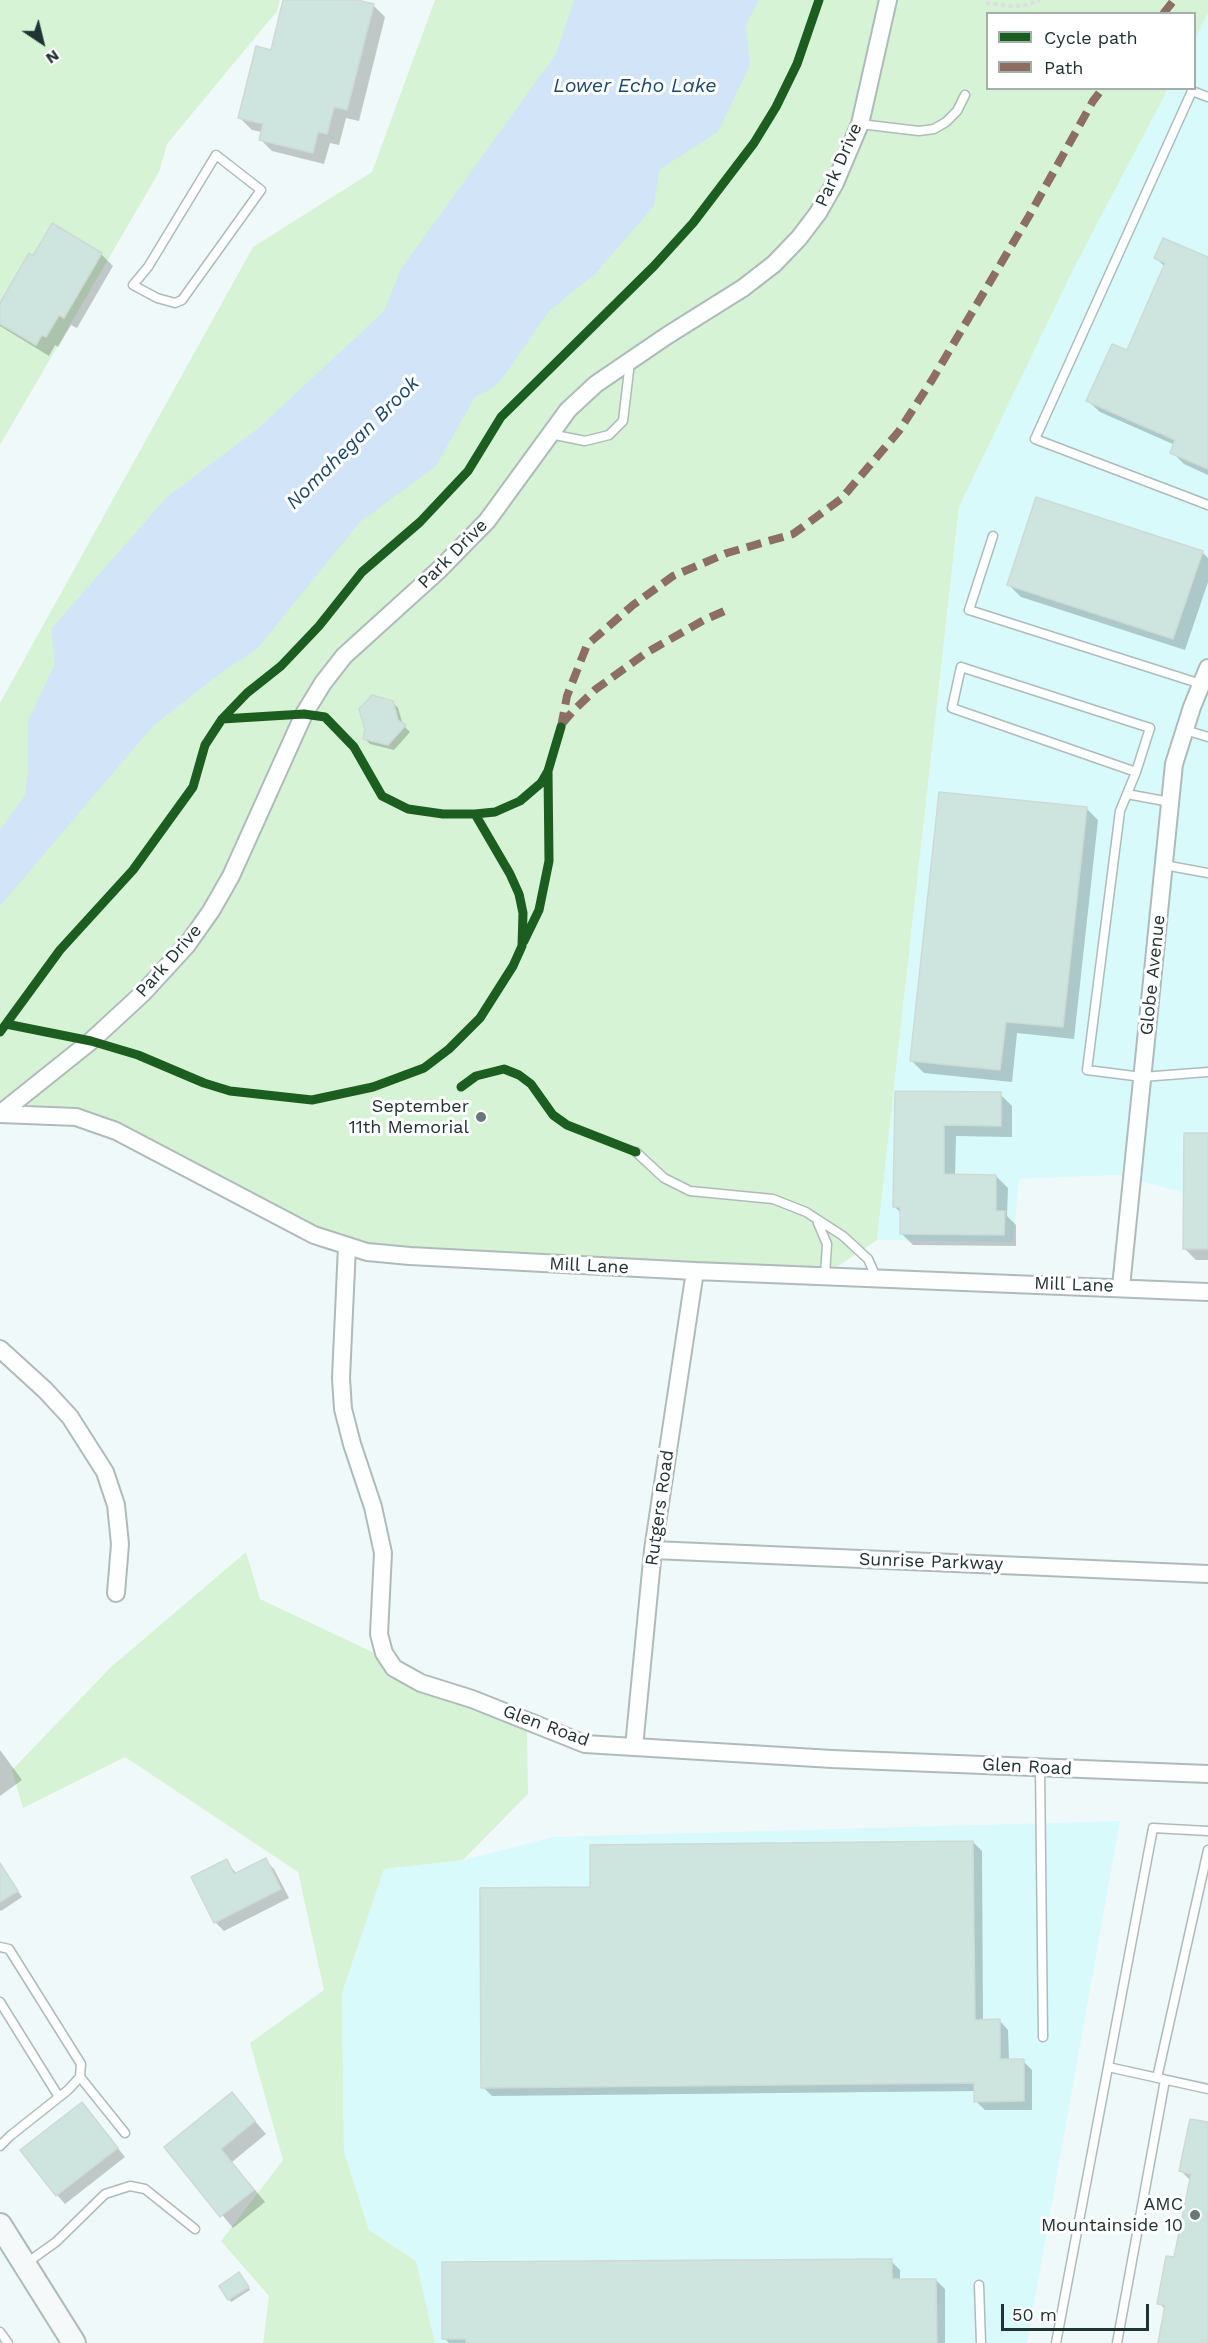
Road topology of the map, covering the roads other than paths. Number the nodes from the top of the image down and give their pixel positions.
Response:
1 (888, 0) edge
2 (965, 95) dead end
3 (1208, 97) edge
4 (860, 123) junction
5 (133, 285) joint
6 (630, 361) junction
7 (549, 434) junction
8 (1208, 505) edge
9 (993, 536) dead end
10 (1205, 676) edge
11 (1185, 730) junction
12 (1208, 737) edge
13 (1136, 772) junction
14 (1127, 794) junction
15 (1170, 802) junction
16 (1164, 866) junction
17 (1208, 873) edge
18 (1208, 1072) edge
19 (1142, 1077) junction
20 (0, 1114) edge
21 (636, 1152) dead end
22 (816, 1220) junction
23 (347, 1246) junction
24 (695, 1271) junction
25 (825, 1275) junction
26 (876, 1277) junction
27 (1121, 1287) junction
28 (1208, 1292) edge
29 (0, 1349) edge
30 (653, 1550) junction
31 (1208, 1574) edge
32 (116, 1593) dead end
33 (634, 1747) junction
34 (1040, 1768) junction
35 (1208, 1774) edge
36 (1208, 1831) edge
37 (1208, 1850) edge
38 (0, 1947) edge
39 (0, 2002) edge
40 (1043, 2037) dead end
41 (1108, 2067) junction
42 (80, 2077) junction
43 (1161, 2079) junction
44 (1208, 2089) edge
45 (59, 2097) junction
46 (0, 2133) edge
47 (125, 2133) dead end
48 (10, 2136) junction
49 (0, 2146) edge
50 (195, 2229) dead end
51 (6, 2239) edge
52 (25, 2264) junction
53 (979, 2285) dead end
54 (0, 2332) edge
55 (8, 2343) edge
56 (74, 2343) edge
57 (981, 2343) edge
58 (1056, 2343) edge
59 (1117, 2343) edge

1 - 4 street, Park Drive
2 - 4 lane
3 - 8 lane
4 - 6 street, Park Drive
5 - 5 lane
6 - 7 street, Park Drive
6 - 7 lane
7 - 20 street, Park Drive
9 - 10 lane
10 - 11 street, Globe Avenue
11 - 12 lane
11 - 15 street, Globe Avenue
13 - 13 lane
13 - 14 lane
14 - 15 lane
14 - 19 lane
15 - 16 street, Globe Avenue
16 - 17 lane
16 - 19 street, Globe Avenue
18 - 19 lane
19 - 27 street, Globe Avenue
20 - 23 street, Mill Lane
21 - 22 lane
22 - 25 lane
22 - 26 lane
23 - 24 street, Mill Lane
23 - 33 street, Glen Road
24 - 25 street, Mill Lane
24 - 30 street, Rutgers Road
25 - 26 street, Mill Lane
26 - 27 street, Mill Lane
27 - 28 street, Mill Lane
29 - 32 street
30 - 31 street, Sunrise Parkway
30 - 33 street, Rutgers Road
33 - 34 street, Glen Road
34 - 35 street, Glen Road
34 - 40 lane
36 - 41 lane
37 - 43 lane
38 - 42 lane
39 - 45 lane
41 - 43 lane
41 - 58 lane
42 - 45 lane
42 - 47 lane
43 - 44 lane
43 - 59 lane
45 - 48 lane
46 - 48 lane
48 - 49 lane
50 - 52 lane
51 - 52 main road
52 - 56 main road
53 - 57 lane
54 - 55 lane

